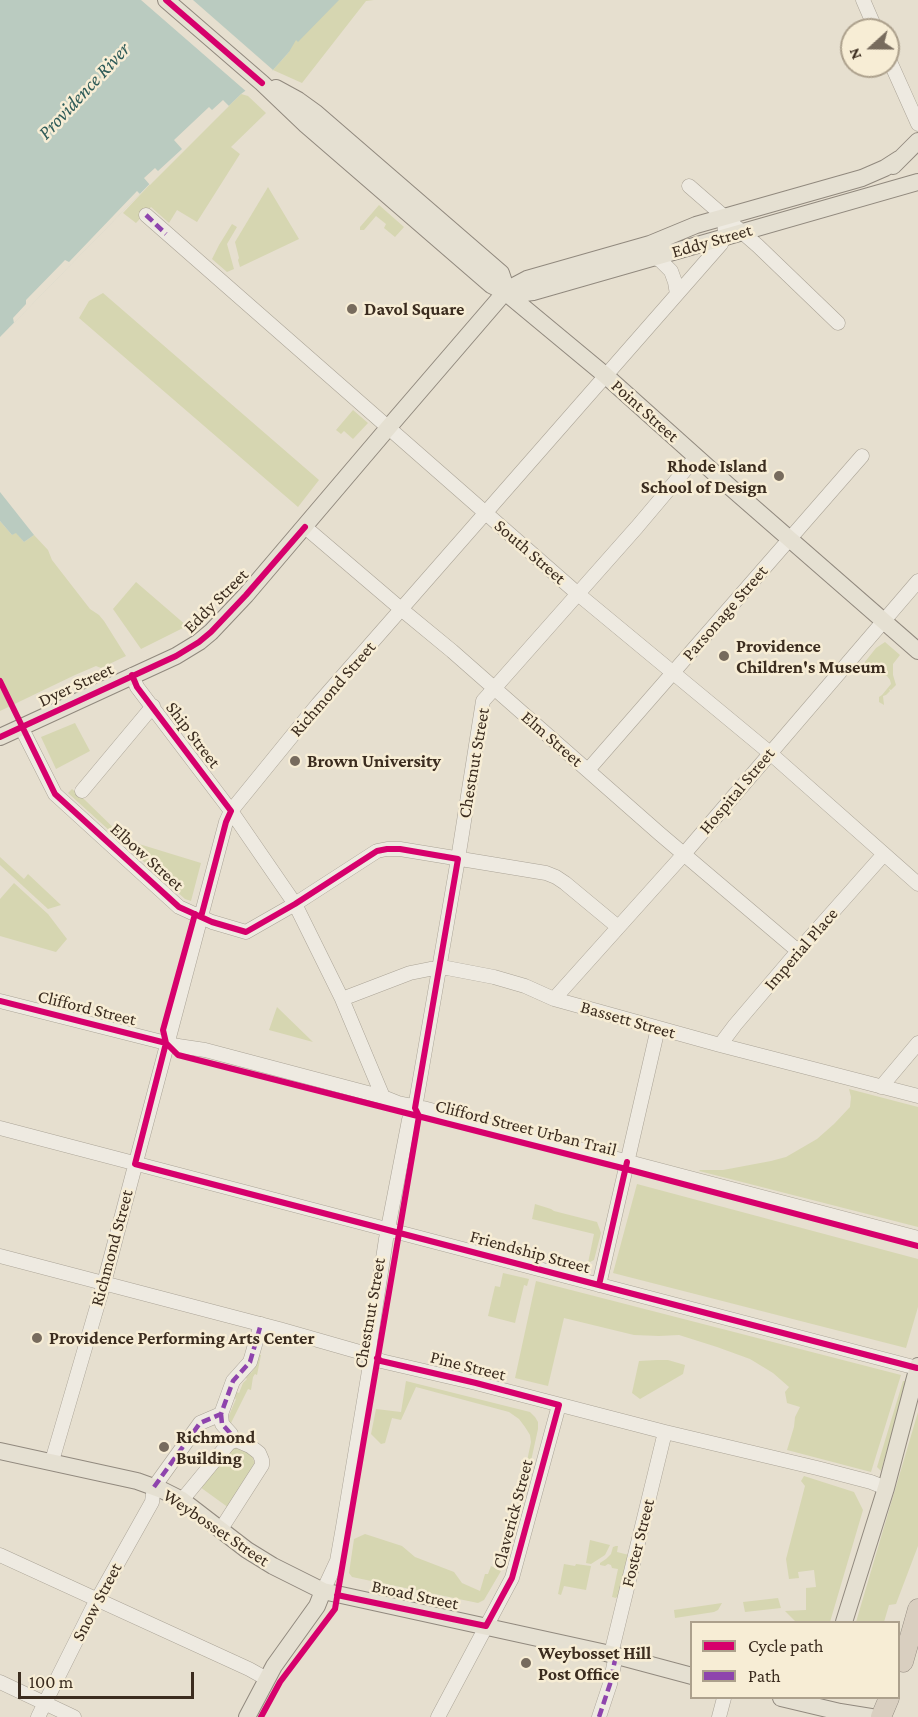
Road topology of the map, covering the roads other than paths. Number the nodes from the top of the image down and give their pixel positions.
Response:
1 (166, 0) edge
2 (863, 0) edge
3 (871, 18) edge
4 (897, 78) edge
5 (918, 124) edge
6 (918, 141) edge
7 (899, 159) junction
8 (918, 182) edge
9 (689, 186) dead end
10 (843, 203) junction
11 (146, 215) dead end
12 (724, 217) junction
13 (741, 232) junction
14 (724, 237) junction
15 (654, 257) junction
16 (505, 292) junction
17 (676, 294) junction
18 (838, 323) dead end
19 (605, 375) junction
20 (387, 428) junction
21 (862, 456) dead end
22 (696, 457) junction
23 (486, 512) junction
24 (305, 527) junction
25 (789, 539) junction
26 (918, 581) edge
27 (578, 594) junction
28 (401, 609) junction
29 (884, 620) junction
30 (918, 651) edge
31 (673, 672) junction
32 (132, 675) junction
33 (494, 688) junction
34 (153, 706) junction
35 (21, 727) junction
36 (0, 737) edge
37 (770, 753) junction
38 (588, 770) junction
39 (82, 791) dead end
40 (231, 811) junction
41 (684, 854) junction
42 (884, 854) junction
43 (458, 859) junction
44 (918, 884) edge
45 (295, 904) junction
46 (201, 917) junction
47 (618, 927) junction
48 (798, 951) junction
49 (440, 968) junction
50 (342, 999) junction
51 (554, 999) junction
52 (0, 1001) edge
53 (658, 1028) junction
54 (166, 1043) junction
55 (918, 1043) edge
56 (720, 1045) junction
57 (881, 1087) junction
58 (918, 1096) edge
59 (383, 1097) junction
60 (415, 1108) junction
61 (0, 1128) edge
62 (627, 1162) junction
63 (135, 1164) junction
64 (388, 1229) junction
65 (918, 1238) edge
66 (0, 1256) edge
67 (104, 1283) junction
68 (599, 1285) junction
69 (261, 1324) junction
70 (370, 1355) junction
71 (918, 1367) edge
72 (559, 1405) junction
73 (221, 1414) junction
74 (665, 1432) junction
75 (232, 1441) junction
76 (0, 1451) edge
77 (52, 1461) junction
78 (154, 1487) junction
79 (886, 1488) junction
80 (182, 1500) junction
81 (221, 1529) junction
82 (0, 1555) edge
83 (323, 1591) junction
84 (97, 1600) junction
85 (918, 1609) edge
86 (845, 1621) edge
87 (918, 1625) edge
88 (486, 1626) junction
89 (614, 1655) junction
90 (901, 1668) edge
91 (690, 1675) edge
92 (267, 1679) junction
93 (0, 1682) edge
94 (724, 1699) edge
95 (785, 1699) edge
96 (889, 1699) edge
97 (45, 1703) junction
98 (821, 1707) edge
99 (38, 1717) edge
100 (74, 1717) edge
101 (247, 1717) edge
102 (438, 1717) edge
103 (599, 1717) edge
104 (719, 1717) edge
105 (871, 1717) edge
106 (881, 1717) edge

1 - 16 main road, Point Street
2 - 3 street
4 - 5 street
6 - 7 main road
7 - 10 main road
7 - 12 main road, Eddy Street
8 - 10 main road, Eddy Street
9 - 12 street
10 - 13 main road, Eddy Street
11 - 20 street, South Street
12 - 13 street
12 - 14 street
12 - 16 main road, Eddy Street
13 - 14 main road, Eddy Street
13 - 18 street
14 - 15 main road, Eddy Street
14 - 17 street, Richmond Street
15 - 16 main road, Eddy Street
15 - 17 street
16 - 19 main road, Point Street
16 - 20 main road, Eddy Street
17 - 19 street, Richmond Street
19 - 22 main road, Point Street
19 - 23 street, Richmond Street
20 - 23 street, South Street
20 - 24 main road, Eddy Street
21 - 25 street, Parsonage Street
22 - 25 main road, Point Street
22 - 27 street, Chestnut Street
23 - 27 street, South Street
23 - 28 street, Richmond Street
24 - 28 street, Elm Street
24 - 32 main road, Eddy Street
25 - 29 main road, Point Street
25 - 31 street, Parsonage Street
26 - 29 street, Hospital Street
27 - 31 street, South Street
27 - 33 street, Chestnut Street
28 - 33 street, Elm Street
28 - 40 street, Richmond Street
29 - 30 main road, Point Street
29 - 37 street, Hospital Street
31 - 37 street, South Street
31 - 38 street, Parsonage Street
32 - 34 street, Ship Street
32 - 35 main road, Dyer Street
33 - 38 street, Elm Street
33 - 43 street, Chestnut Street
34 - 39 street
34 - 40 street, Ship Street
35 - 36 main road, Dyer Street
35 - 46 street, Elbow Street
37 - 41 street, Hospital Street
37 - 42 street, South Street
38 - 41 street, Elm Street
40 - 45 street, Ship Street
40 - 46 street, Richmond Street
41 - 47 street, Hospital Street
41 - 48 street, Elm Street
42 - 44 street, South Street
42 - 48 street, Imperial Place
43 - 45 street, Elbow Street
43 - 47 street, Elbow Street
43 - 49 street, Chestnut Street
45 - 46 street, Elbow Street
45 - 50 street, Ship Street
46 - 54 street, Richmond Street
47 - 51 street, Hospital Street
48 - 56 street, Imperial Place
49 - 50 street, Bassett Street
49 - 51 street, Bassett Street
49 - 60 street, Chestnut Street
50 - 59 street, Ship Street
51 - 53 street, Bassett Street
52 - 54 street, Clifford Street
53 - 56 street, Bassett Street
53 - 62 street
54 - 59 street, Clifford Street
54 - 63 street, Richmond Street
55 - 57 street
56 - 57 street, Bassett Street
57 - 58 street, Bassett Street
59 - 60 street, Clifford Street
60 - 62 street, Clifford Street
60 - 64 street, Chestnut Street
61 - 63 street, Friendship Street
62 - 65 street, Clifford Street
62 - 68 street
63 - 64 street, Friendship Street
63 - 67 street, Richmond Street
64 - 68 street, Friendship Street
64 - 70 street, Chestnut Street
66 - 67 street, Pine Street
67 - 69 street, Pine Street
67 - 77 street, Richmond Street
68 - 71 street, Friendship Street
69 - 70 street, Pine Street
69 - 73 street
70 - 72 street, Pine Street
70 - 83 street, Chestnut Street
71 - 79 main road
72 - 74 street, Pine Street
72 - 88 street, Claverick Street
73 - 75 street
73 - 78 street, Snow Street
74 - 79 street, Pine Street
74 - 89 street, Foster Street
75 - 80 street
75 - 81 street
76 - 77 main road, Weybosset Street
77 - 78 main road, Weybosset Street
78 - 80 main road, Weybosset Street
78 - 84 street, Snow Street
79 - 86 main road
80 - 81 main road, Weybosset Street
81 - 83 main road, Weybosset Street
82 - 84 street
83 - 88 main road, Broad Street
83 - 92 main road
84 - 92 street
84 - 97 street, Snow Street
85 - 90 highway
87 - 90 highway
88 - 89 main road, Broad Street
88 - 102 street, Claverick Street
89 - 91 main road, Broad Street
89 - 103 street, Foster Street
92 - 101 main road
93 - 97 street
94 - 104 street
95 - 98 main road
96 - 106 highway
97 - 99 street, Snow Street
97 - 100 street
98 - 105 main road

